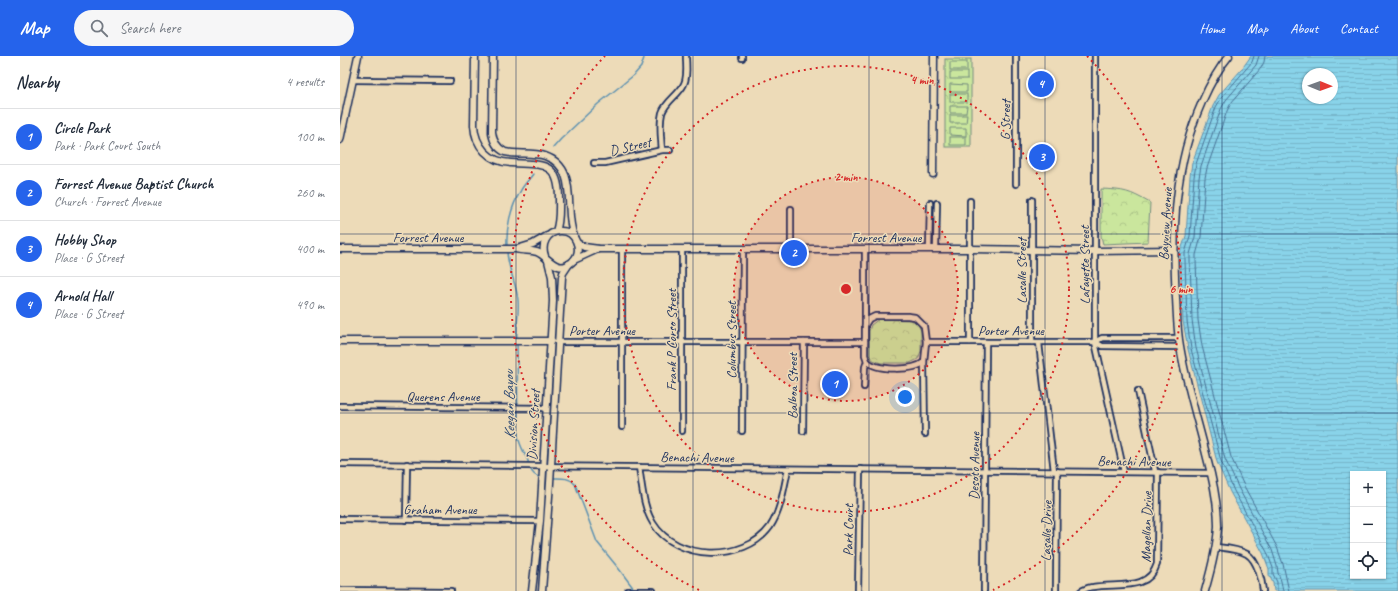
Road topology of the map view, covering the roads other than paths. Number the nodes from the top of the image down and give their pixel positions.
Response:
1 (358, 56) edge
2 (475, 56) edge
3 (492, 56) edge
4 (686, 56) edge
5 (934, 56) edge
6 (1016, 56) edge
7 (1095, 56) edge
8 (1229, 56) edge
9 (353, 80) junction
10 (450, 81) dead end
11 (340, 140) edge
12 (662, 150) junction
13 (670, 150) dead end
14 (594, 163) dead end
15 (933, 174) dead end
16 (1016, 184) dead end
17 (1032, 200) dead end
18 (970, 201) dead end
19 (930, 203) dead end
20 (937, 203) dead end
21 (791, 209) dead end
22 (556, 231) junction
23 (548, 236) junction
24 (576, 241) junction
25 (340, 249) edge
26 (599, 249) junction
27 (622, 249) junction
28 (682, 249) junction
29 (743, 249) junction
30 (790, 249) junction
31 (865, 249) junction
32 (930, 249) junction
33 (936, 249) junction
34 (970, 249) junction
35 (513, 250) junction
36 (1033, 250) junction
37 (1174, 250) junction
38 (1095, 251) junction
39 (547, 258) junction
40 (571, 263) junction
41 (865, 325) junction
42 (1178, 338) junction
43 (550, 341) junction
44 (340, 342) edge
45 (557, 342) junction
46 (622, 342) junction
47 (682, 342) junction
48 (742, 342) junction
49 (804, 342) junction
50 (864, 342) junction
51 (926, 342) junction
52 (970, 342) junction
53 (986, 342) junction
54 (1032, 342) junction
55 (1039, 342) junction
56 (1095, 342) junction
57 (1180, 346) junction
58 (867, 361) junction
59 (924, 362) junction
60 (864, 387) dead end
61 (1138, 391) dead end
62 (340, 406) edge
63 (546, 408) junction
64 (622, 427) dead end
65 (742, 431) dead end
66 (803, 431) dead end
67 (682, 432) dead end
68 (925, 434) dead end
69 (340, 464) edge
70 (407, 464) junction
71 (543, 465) junction
72 (551, 465) junction
73 (639, 467) junction
74 (788, 469) junction
75 (860, 469) junction
76 (985, 470) junction
77 (1056, 471) junction
78 (1124, 472) junction
79 (1156, 472) junction
80 (1211, 473) junction
81 (340, 519) edge
82 (406, 520) junction
83 (540, 521) junction
84 (1216, 547) junction
85 (340, 590) edge
86 (642, 590) edge
87 (406, 591) edge
88 (451, 591) edge
89 (532, 591) edge
90 (542, 591) edge
91 (629, 591) edge
92 (653, 591) edge
93 (858, 591) edge
94 (984, 591) edge
95 (1056, 591) edge
96 (1081, 591) edge
97 (1205, 591) edge
98 (1263, 591) edge

1 - 9 street
2 - 22 street
3 - 24 street
4 - 12 street
5 - 15 street
6 - 16 street, G Street
7 - 38 street, Lafayette Street
8 - 37 street, Bayview Avenue
9 - 10 street
9 - 11 street
12 - 13 street, D Street
12 - 14 street, D Street
17 - 36 street, Lasalle Street
18 - 34 street
19 - 32 street
20 - 33 street
21 - 30 street
22 - 23 street
22 - 24 street
23 - 35 street, Forrest Avenue
23 - 39 street
24 - 26 street, Forrest Avenue
24 - 40 street
25 - 35 street, Forrest Avenue
26 - 27 street, Forrest Avenue
26 - 40 street, Forrest Avenue
27 - 28 street, Forrest Avenue
27 - 46 street
28 - 29 street, Forrest Avenue
28 - 47 street, Frank P Corso Street
29 - 30 street, Forrest Avenue
29 - 48 street, Columbus Street
30 - 31 street, Forrest Avenue
31 - 32 street, Forrest Avenue
31 - 41 street
32 - 33 street, Forrest Avenue
33 - 34 street, Forrest Avenue
34 - 36 street, Forrest Avenue
34 - 52 street
35 - 39 street, Forrest Avenue
36 - 38 street, Forrest Avenue
36 - 54 street, Lasalle Street
37 - 38 street, Forrest Avenue
37 - 42 street, Bayview Avenue
38 - 56 street, Lafayette Street
39 - 40 street
39 - 43 street, Division Street
40 - 45 street, Division Street
41 - 50 street
41 - 51 street
42 - 56 street, Porter Avenue
42 - 57 street, Bayview Avenue
43 - 44 street, Porter Avenue
43 - 45 street, Porter Avenue
43 - 63 street, Division Street
45 - 46 street, Porter Avenue
45 - 72 street, Division Street
46 - 47 street, Porter Avenue
46 - 64 street
47 - 48 street, Porter Avenue
47 - 67 street, Frank P Corso Street
48 - 49 street, Porter Avenue
48 - 65 street, Columbus Street
49 - 50 street, Porter Avenue
49 - 66 street, Balboa Street
50 - 58 street
51 - 52 street, Porter Avenue
51 - 59 street
52 - 53 street, Porter Avenue
53 - 54 street, Porter Avenue
53 - 76 street, Desoto Avenue
54 - 55 street, Porter Avenue
55 - 56 street, Porter Avenue
55 - 77 street
56 - 57 street, Porter Avenue
56 - 78 street, Lafayette Street
57 - 80 street, Bayview Avenue
58 - 59 street
58 - 60 street
59 - 68 street
61 - 79 street, Magellan Drive
62 - 63 street, Querens Avenue
63 - 71 street, Division Street
69 - 70 street, Benachi Avenue
70 - 71 street, Benachi Avenue
70 - 82 street
71 - 72 street, Benachi Avenue
71 - 83 street, Division Street
72 - 73 street, Benachi Avenue
72 - 90 street, Division Street
73 - 74 street, Benachi Avenue
73 - 74 street
74 - 75 street, Benachi Avenue
75 - 76 street, Benachi Avenue
75 - 93 street, Park Court
76 - 77 street, Benachi Avenue
76 - 94 street, Desoto Avenue
77 - 78 street, Benachi Avenue
77 - 95 street, Lasalle Drive
78 - 79 street, Benachi Avenue
79 - 80 street, Benachi Avenue
79 - 96 street, Magellan Drive
80 - 84 street, Bayview Avenue
81 - 82 street, Graham Avenue
82 - 83 street, Graham Avenue
83 - 89 street, Division Street
84 - 97 street
84 - 98 street
85 - 87 street
86 - 91 street
86 - 92 street
87 - 88 street

